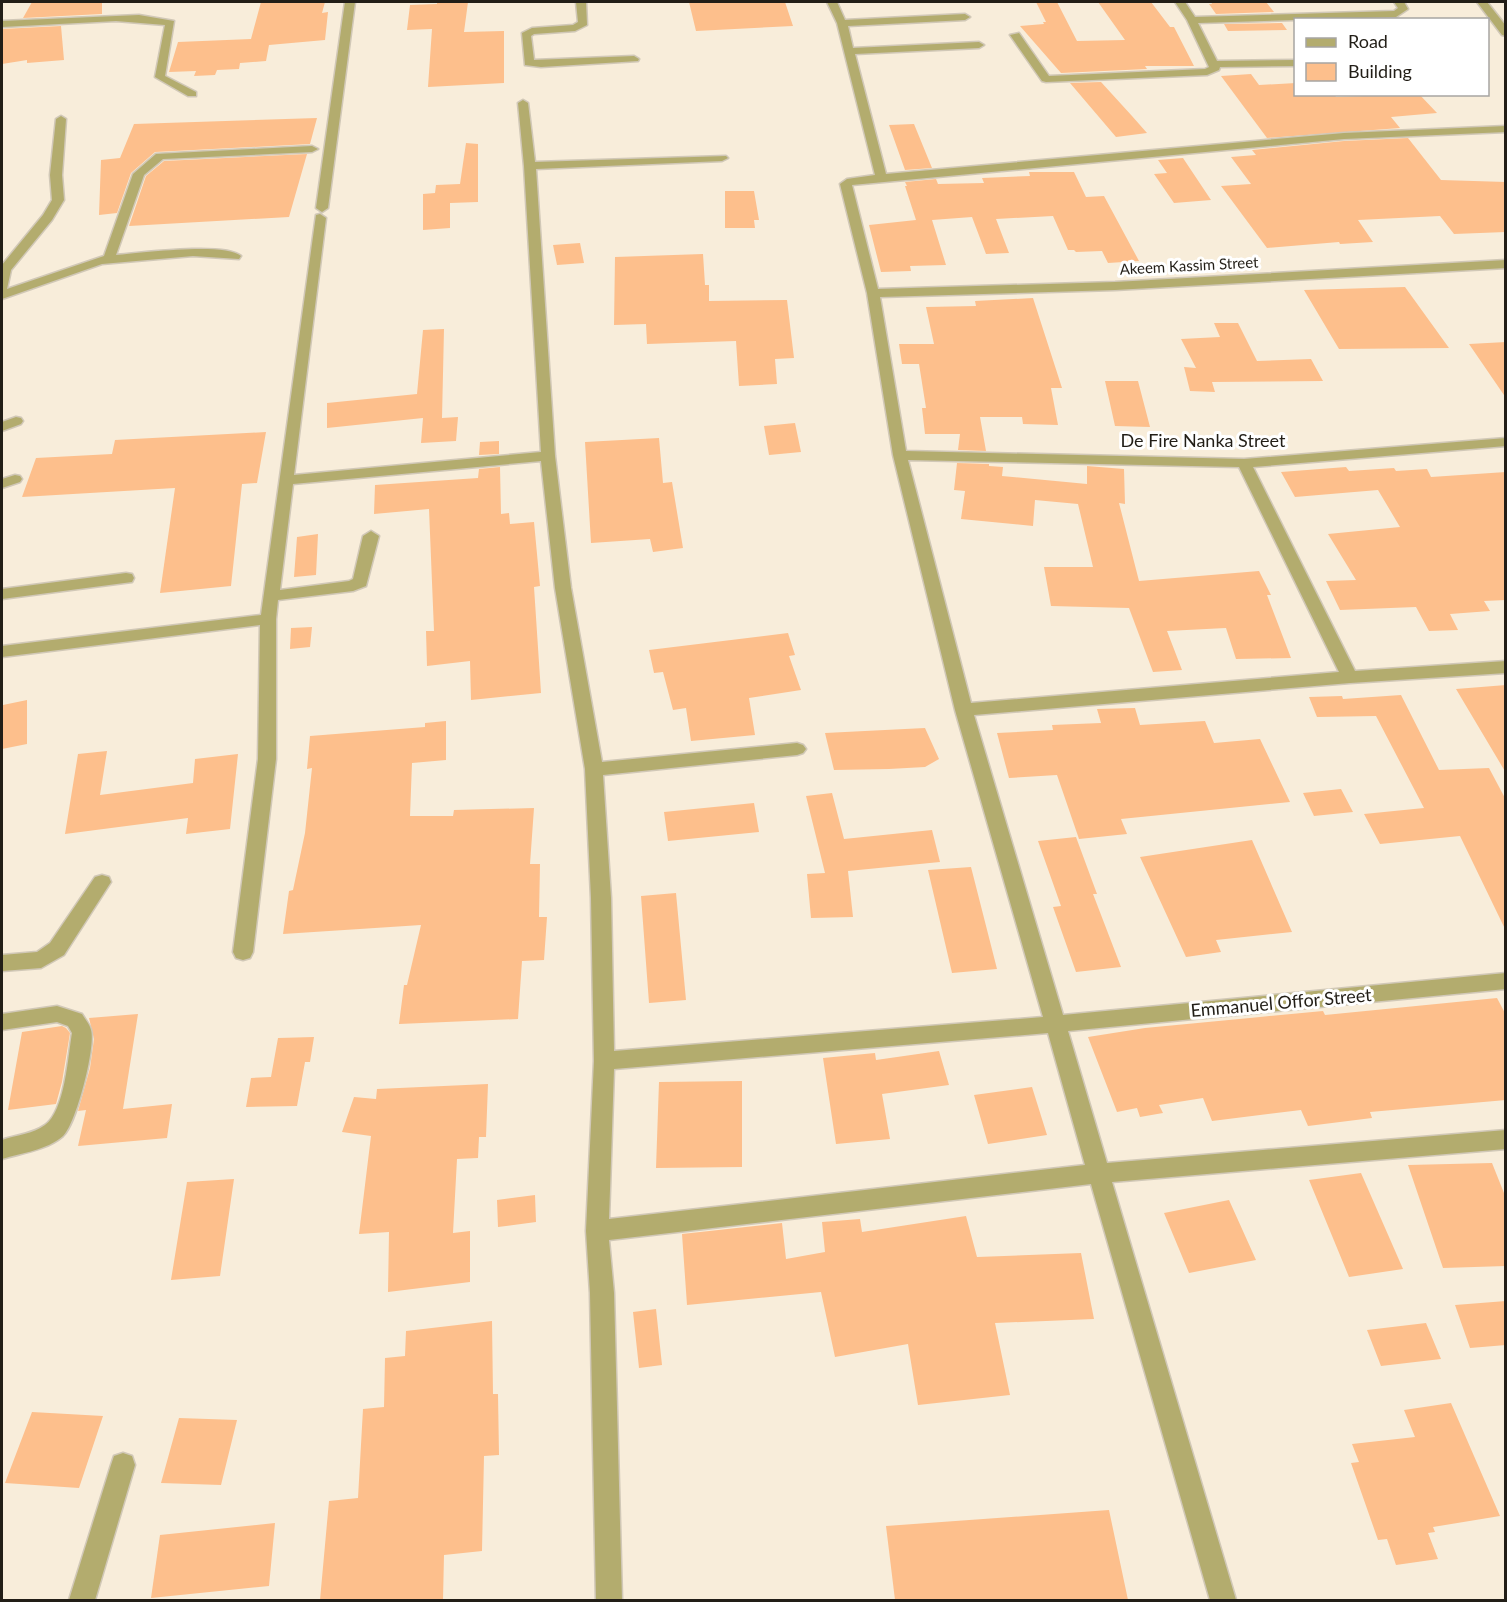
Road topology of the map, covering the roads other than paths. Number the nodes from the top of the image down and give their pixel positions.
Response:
1 (350, 2) edge
2 (581, 2) edge
3 (832, 2) edge
4 (1180, 2) edge
5 (1399, 2) edge
6 (1482, 2) edge
7 (965, 17) dead end
8 (1192, 20) junction
9 (842, 23) junction
10 (2, 24) edge
11 (1506, 33) edge
12 (1015, 35) dead end
13 (979, 45) dead end
14 (849, 51) junction
15 (634, 59) dead end
16 (1294, 63) edge
17 (1213, 64) junction
18 (192, 94) dead end
19 (523, 103) dead end
20 (61, 119) dead end
21 (1506, 129) edge
22 (312, 149) dead end
23 (722, 158) dead end
24 (530, 166) junction
25 (881, 178) junction
26 (235, 256) dead end
27 (110, 258) junction
28 (1506, 264) edge
29 (2, 287) edge
30 (873, 293) junction
31 (2, 295) edge
32 (16, 421) dead end
33 (2, 427) edge
34 (1506, 442) edge
35 (900, 454) junction
36 (548, 456) junction
37 (1244, 463) junction
38 (285, 480) junction
39 (371, 536) dead end
40 (126, 578) dead end
41 (2, 594) edge
42 (270, 596) junction
43 (268, 619) junction
44 (2, 652) edge
45 (1506, 667) edge
46 (1350, 677) junction
47 (964, 710) junction
48 (797, 749) dead end
49 (594, 769) junction
50 (102, 882) dead end
51 (243, 952) dead end
52 (2, 963) edge
53 (1506, 981) edge
54 (2, 1022) edge
55 (1057, 1023) junction
56 (604, 1061) junction
57 (1506, 1139) edge
58 (2, 1149) edge
59 (1099, 1173) junction
60 (597, 1231) junction
61 (123, 1465) dead end
62 (81, 1600) edge
63 (609, 1600) edge
64 (1223, 1600) edge

1 - 38 street
2 - 15 street
3 - 9 street
4 - 8 street
5 - 8 street
6 - 11 street
7 - 9 street
8 - 17 street
9 - 14 street
10 - 18 street
12 - 17 street
13 - 14 street
14 - 25 street
16 - 17 street
19 - 24 street
20 - 29 street
21 - 25 street
22 - 27 street
23 - 24 street
24 - 36 street
25 - 30 street
26 - 27 street
27 - 31 street
28 - 30 street, Akeem Kassim Street
30 - 35 street
32 - 33 street
34 - 37 street, De Fire Nanka Street
35 - 37 street, De Fire Nanka Street
35 - 47 street
36 - 38 street
36 - 49 street
37 - 46 street
38 - 42 street
39 - 42 street
40 - 41 street
42 - 43 street
43 - 44 street
43 - 51 street
45 - 46 street
46 - 47 street
47 - 55 street
48 - 49 street
49 - 56 street
50 - 52 street
53 - 55 street, Emmanuel Offor Street
54 - 58 street
55 - 56 street, Emmanuel Offor Street
55 - 59 street
56 - 60 street
57 - 59 street
59 - 60 street
59 - 64 street
60 - 63 street
61 - 62 street

